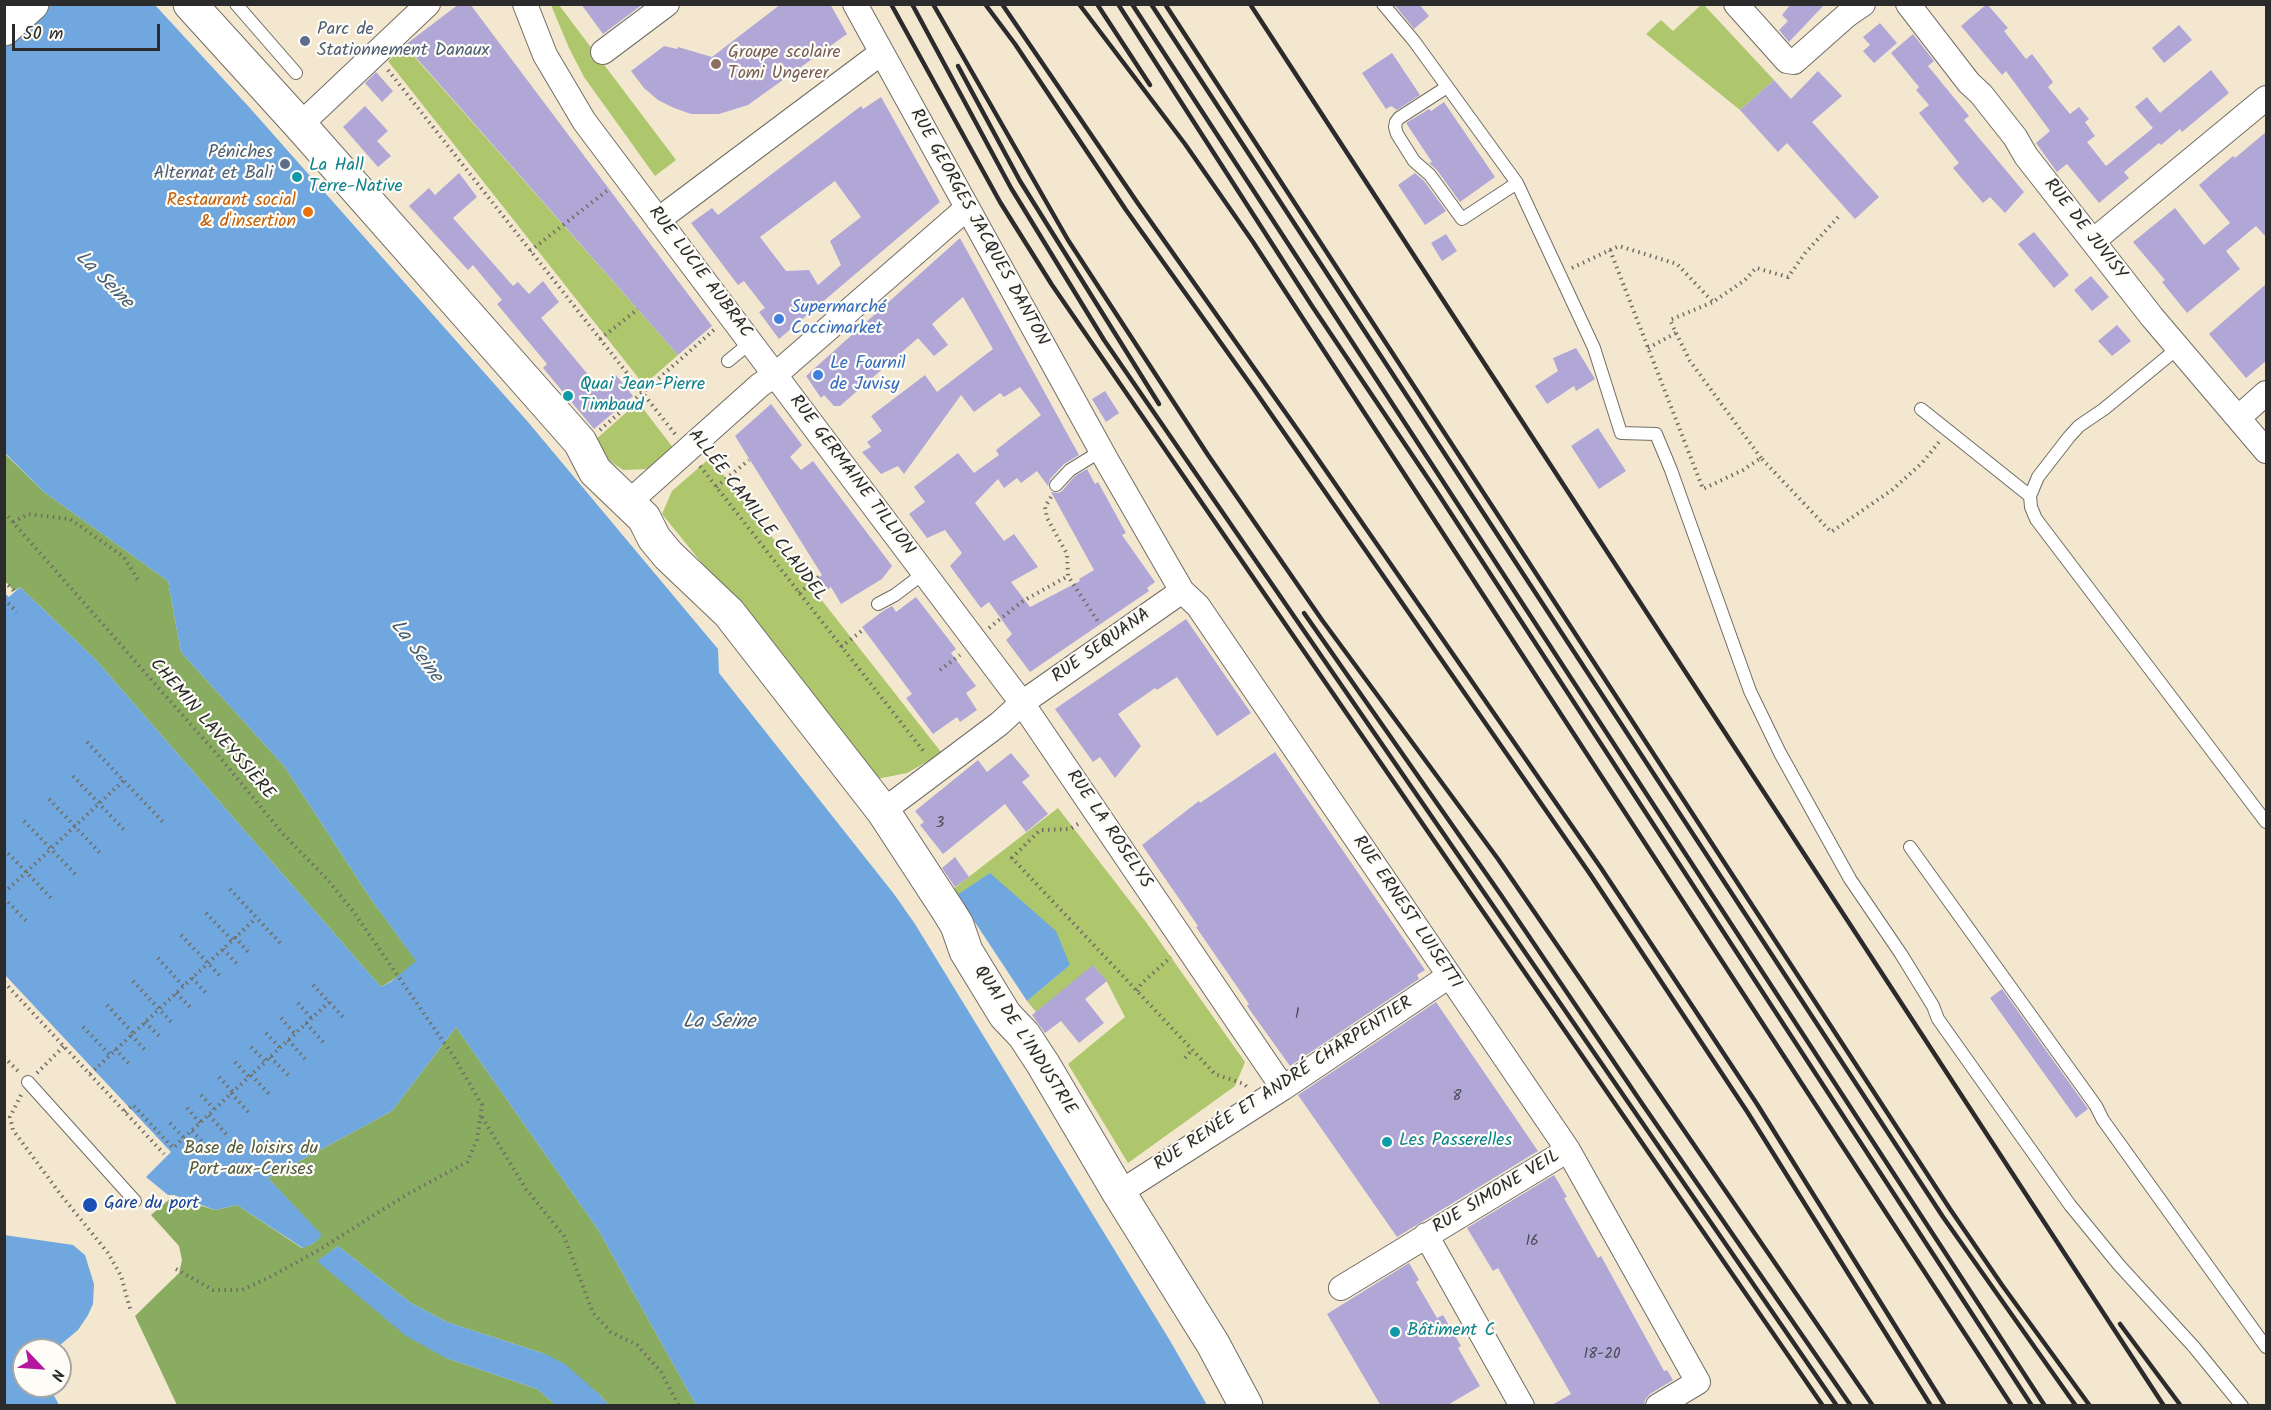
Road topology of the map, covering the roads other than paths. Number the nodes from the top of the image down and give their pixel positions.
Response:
1 (32, 4) edge
2 (190, 4) edge
3 (236, 4) edge
4 (525, 4) edge
5 (667, 4) edge
6 (855, 4) edge
7 (1383, 4) edge
8 (1736, 4) edge
9 (1863, 4) edge
10 (1908, 4) edge
11 (423, 6) edge
12 (4, 29) edge
13 (603, 52) dead end
14 (881, 53) junction
15 (296, 73) dead end
16 (1447, 87) junction
17 (2266, 98) edge
18 (300, 125) junction
19 (1517, 183) junction
20 (967, 208) junction
21 (658, 220) junction
22 (2093, 241) junction
23 (750, 343) junction
24 (2178, 348) junction
25 (728, 361) dead end
26 (775, 375) junction
27 (2266, 393) edge
28 (1921, 409) dead end
29 (2238, 418) junction
30 (1101, 451) junction
31 (2266, 451) edge
32 (1056, 489) road end
33 (2030, 496) junction
34 (628, 503) junction
35 (926, 575) junction
36 (1182, 591) junction
37 (878, 603) dead end
38 (1022, 703) junction
39 (883, 811) junction
40 (2266, 822) edge
41 (1910, 847) dead end
42 (1449, 976) junction
43 (28, 1082) road end
44 (1282, 1088) junction
45 (1568, 1150) junction
46 (1119, 1193) junction
47 (135, 1202) dead end
48 (1426, 1236) junction
49 (1341, 1288) dead end
50 (2266, 1347) edge
51 (1246, 1406) edge
52 (1522, 1406) edge
53 (1658, 1406) edge
54 (2242, 1406) edge

1 - 12 main road
2 - 18 main road
3 - 15 lane
4 - 21 street, RUE LUCIE AUBRAC
5 - 13 street
6 - 14 street, RUE GEORGES JACQUES DANTON
7 - 16 lane
8 - 9 street
10 - 22 street, RUE DE JUVISY
11 - 18 street
14 - 20 street, RUE GEORGES JACQUES DANTON
14 - 21 street
16 - 19 lane
16 - 19 lane
17 - 22 street
18 - 34 main road
19 - 54 lane
20 - 26 street
20 - 30 street, RUE GEORGES JACQUES DANTON
21 - 23 street, RUE LUCIE AUBRAC
22 - 24 street, RUE DE JUVISY
23 - 25 lane
23 - 26 street, RUE LUCIE AUBRAC
24 - 29 street, RUE DE JUVISY
24 - 33 lane
26 - 34 street
26 - 35 street, RUE GERMAINE TILLION
27 - 29 street
28 - 33 lane
29 - 31 street, RUE DE JUVISY
30 - 32 lane
30 - 36 street, RUE ERNEST LUISETTI
33 - 40 lane
34 - 39 main road, QUAI DE L'INDUSTRIE
35 - 37 lane
35 - 38 street, RUE LA ROSELYS
36 - 38 street, RUE SEQUANA
36 - 42 street, RUE ERNEST LUISETTI
38 - 39 street, RUE SEQUANA
38 - 44 street, RUE LA ROSELYS
39 - 46 main road, QUAI DE L'INDUSTRIE
41 - 50 lane
42 - 44 street, RUE RENÉE ET ANDRÉ CHARPENTIER
42 - 45 street, RUE ERNEST LUISETTI
43 - 47 lane
44 - 46 street, RUE RENÉE ET ANDRÉ CHARPENTIER
45 - 48 street, RUE SIMONE VEIL
45 - 53 street, RUE ERNEST LUISETTI
46 - 51 main road, QUAI DE L'INDUSTRIE
48 - 49 street, RUE SIMONE VEIL
48 - 52 street, RUE SIMONE VEIL

